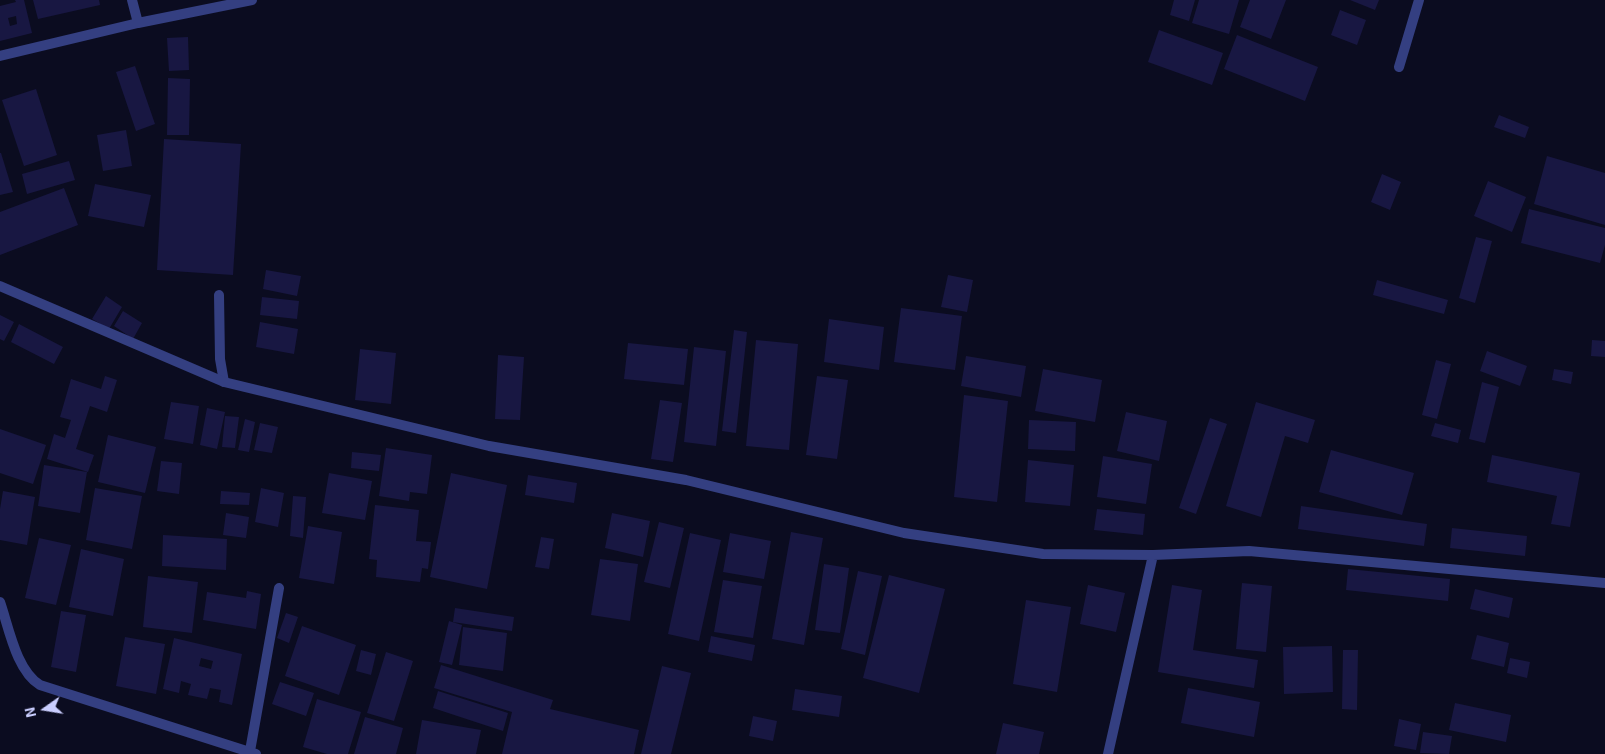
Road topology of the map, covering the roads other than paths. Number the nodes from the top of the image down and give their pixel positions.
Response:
1 (132, 0) edge
2 (252, 0) edge
3 (1419, 0) edge
4 (138, 23) junction
5 (0, 56) edge
6 (1399, 67) dead end
7 (0, 286) edge
8 (219, 295) dead end
9 (224, 382) junction
10 (1153, 555) junction
11 (1605, 583) edge
12 (280, 588) dead end
13 (0, 602) edge
14 (253, 753) edge
15 (1108, 754) edge

1 - 4 street
2 - 4 street
3 - 6 street
4 - 5 street
7 - 9 street
8 - 9 street
9 - 10 street
10 - 11 street
10 - 15 street
12 - 14 street
13 - 14 street

